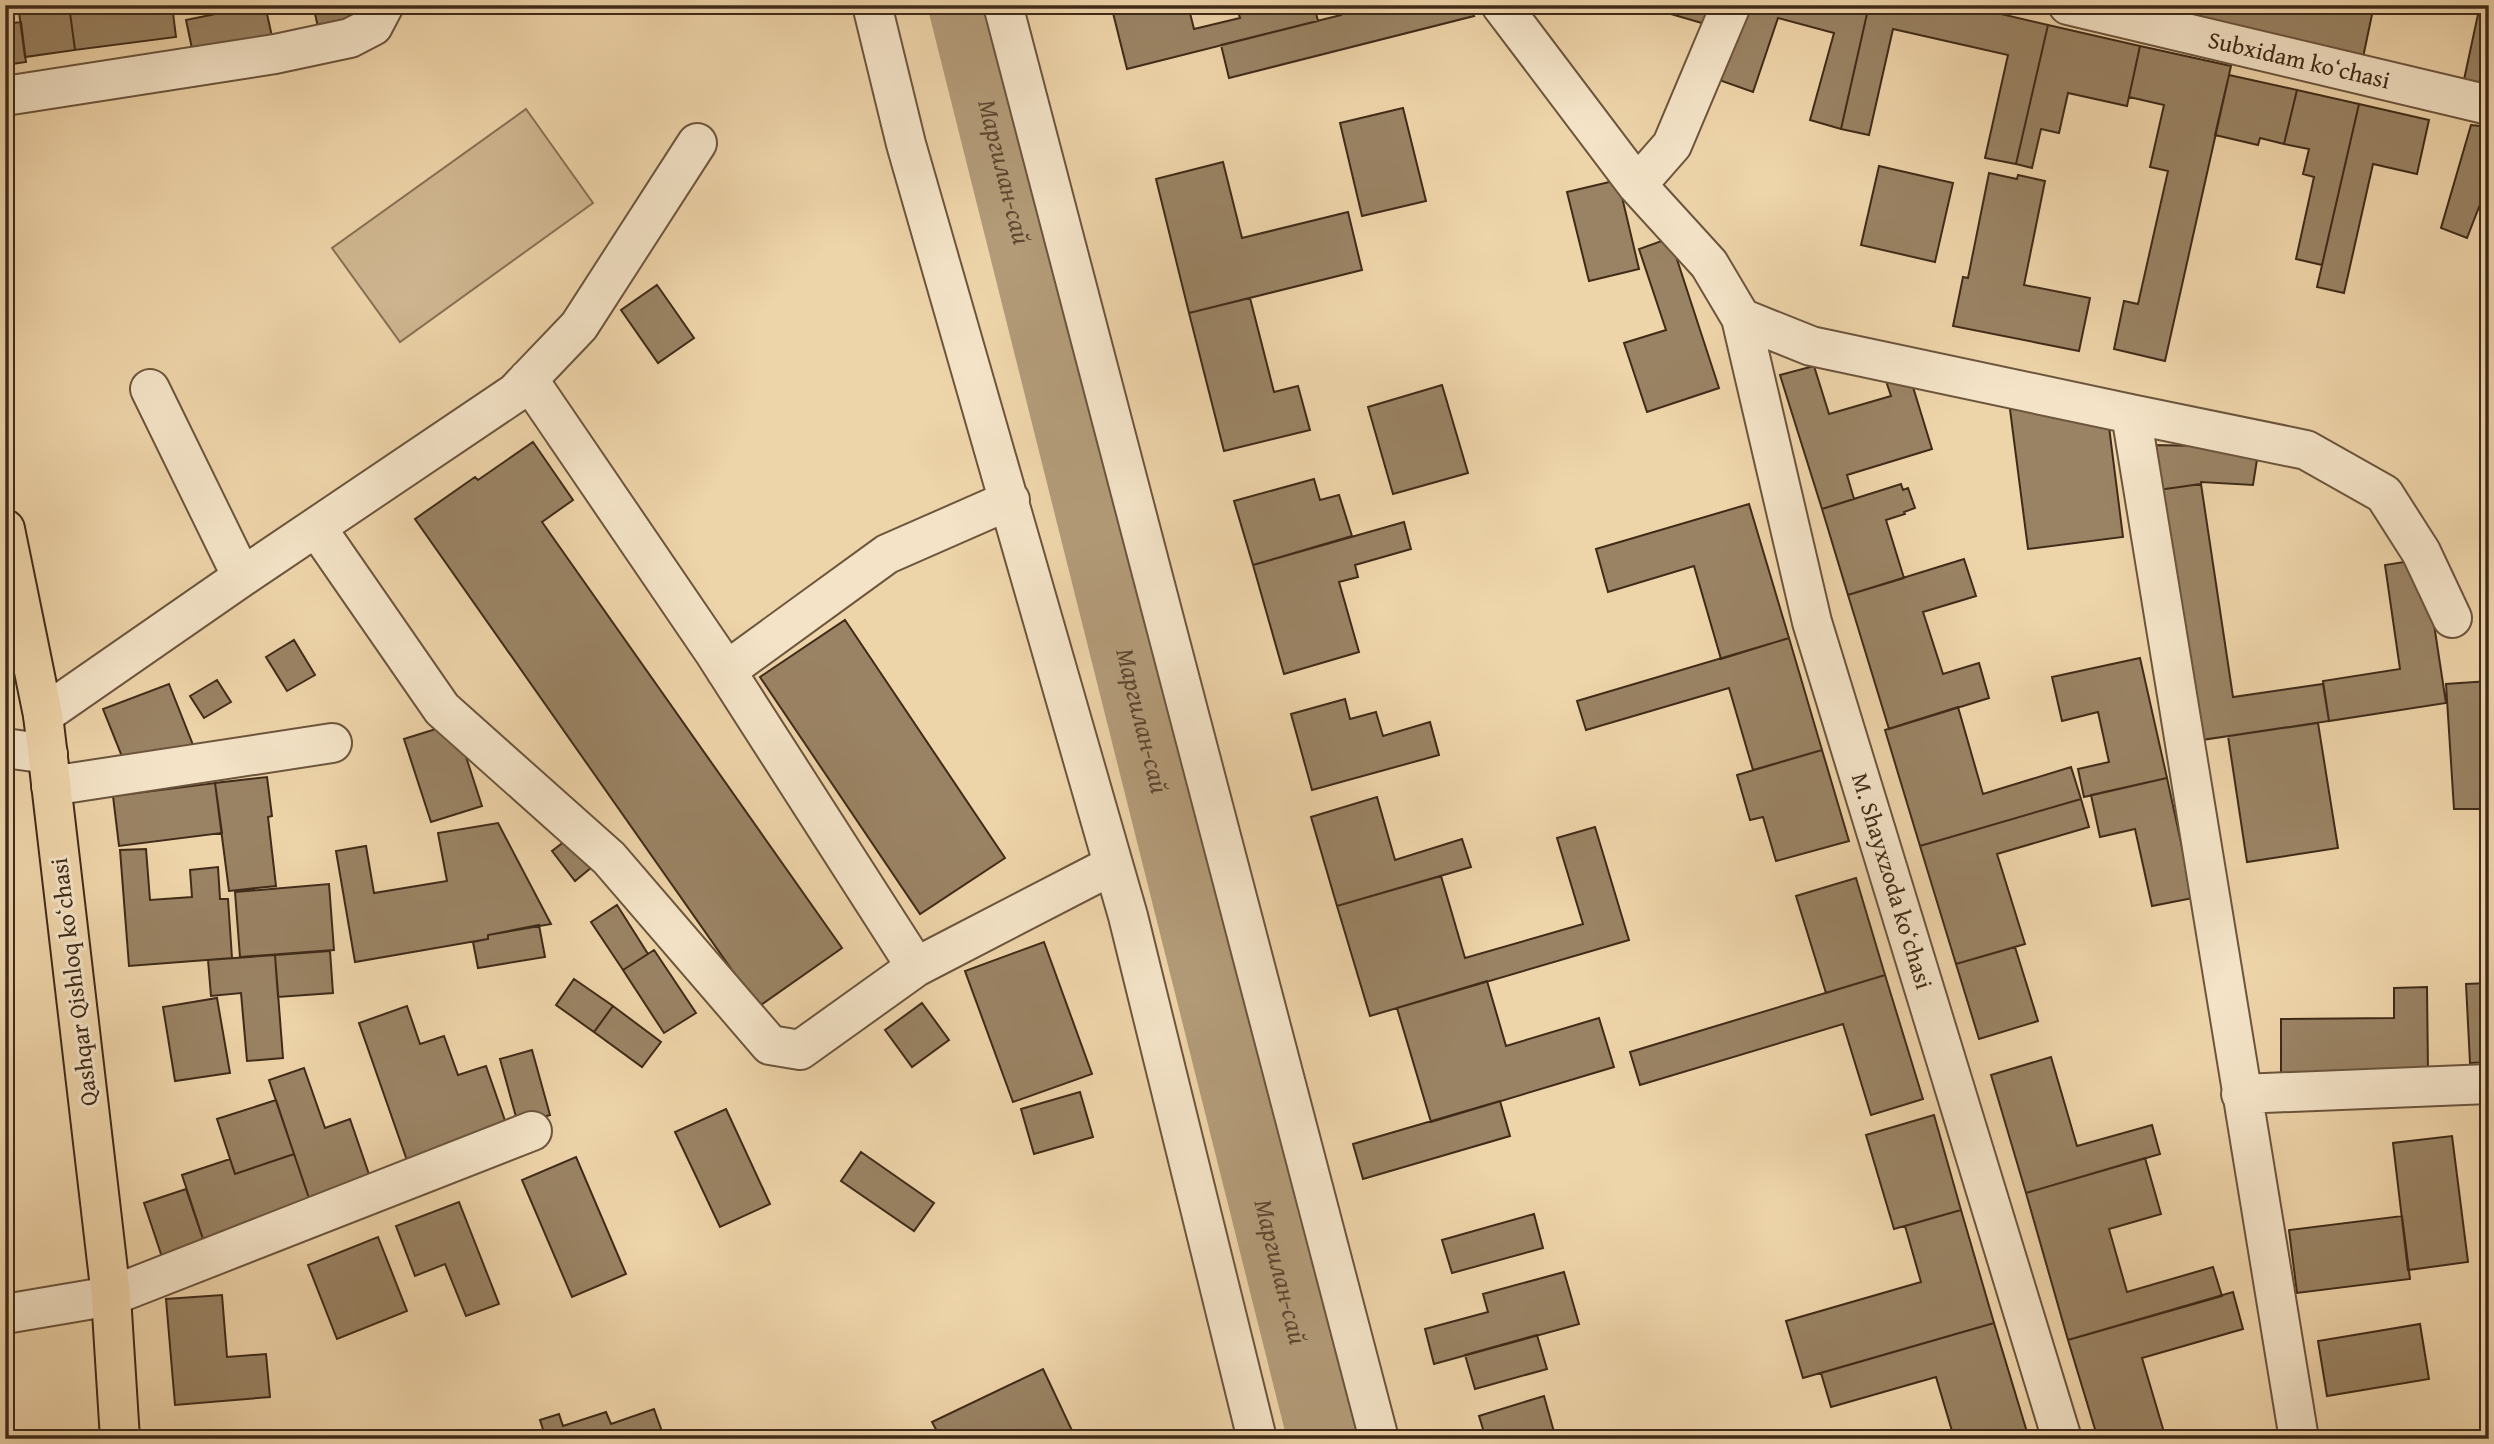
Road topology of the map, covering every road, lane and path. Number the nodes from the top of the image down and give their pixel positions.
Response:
1 (384, 5) edge
2 (872, 5) edge
3 (1003, 5) edge
4 (1501, 5) edge
5 (1731, 5) edge
6 (2068, 5) edge
7 (5, 96) edge
8 (2489, 105) edge
9 (697, 143) dead end
10 (1637, 185) junction
11 (1741, 318) junction
12 (528, 379) junction
13 (150, 389) dead end
14 (2131, 414) junction
15 (1010, 500) junction
16 (316, 527) junction
17 (5, 528) edge
18 (242, 577) junction
19 (2452, 618) dead end
20 (726, 671) junction
21 (43, 715) junction
22 (332, 743) dead end
23 (5, 748) edge
24 (50, 770) junction
25 (1111, 866) junction
26 (916, 967) junction
27 (2489, 1084) edge
28 (2241, 1094) junction
29 (532, 1131) dead end
30 (111, 1296) junction
31 (5, 1314) edge
32 (120, 1439) edge
33 (1257, 1439) edge
34 (1379, 1439) edge
35 (2062, 1439) edge
36 (2299, 1439) edge

1 - 7 street
2 - 15 street
3 - 34 street
4 - 10 street, M. Shayxzoda koʻchasi
5 - 10 street
6 - 8 street, Subxidam koʻchasi
9 - 12 street
10 - 11 street, M. Shayxzoda koʻchasi
11 - 14 street
11 - 35 street, M. Shayxzoda koʻchasi
12 - 16 street
12 - 20 street
13 - 18 street
14 - 19 street
14 - 28 street
15 - 20 street
15 - 25 street
16 - 18 street
16 - 26 street
17 - 21 main road, Qashqar Qishloq koʻchasi
18 - 21 street
20 - 26 street
21 - 24 main road, Qashqar Qishloq koʻchasi
22 - 24 street
23 - 24 street
24 - 30 main road, Qashqar Qishloq koʻchasi
25 - 26 street
25 - 33 street
27 - 28 street
28 - 36 street
29 - 30 street
30 - 31 street
30 - 32 main road, Qashqar Qishloq koʻchasi

